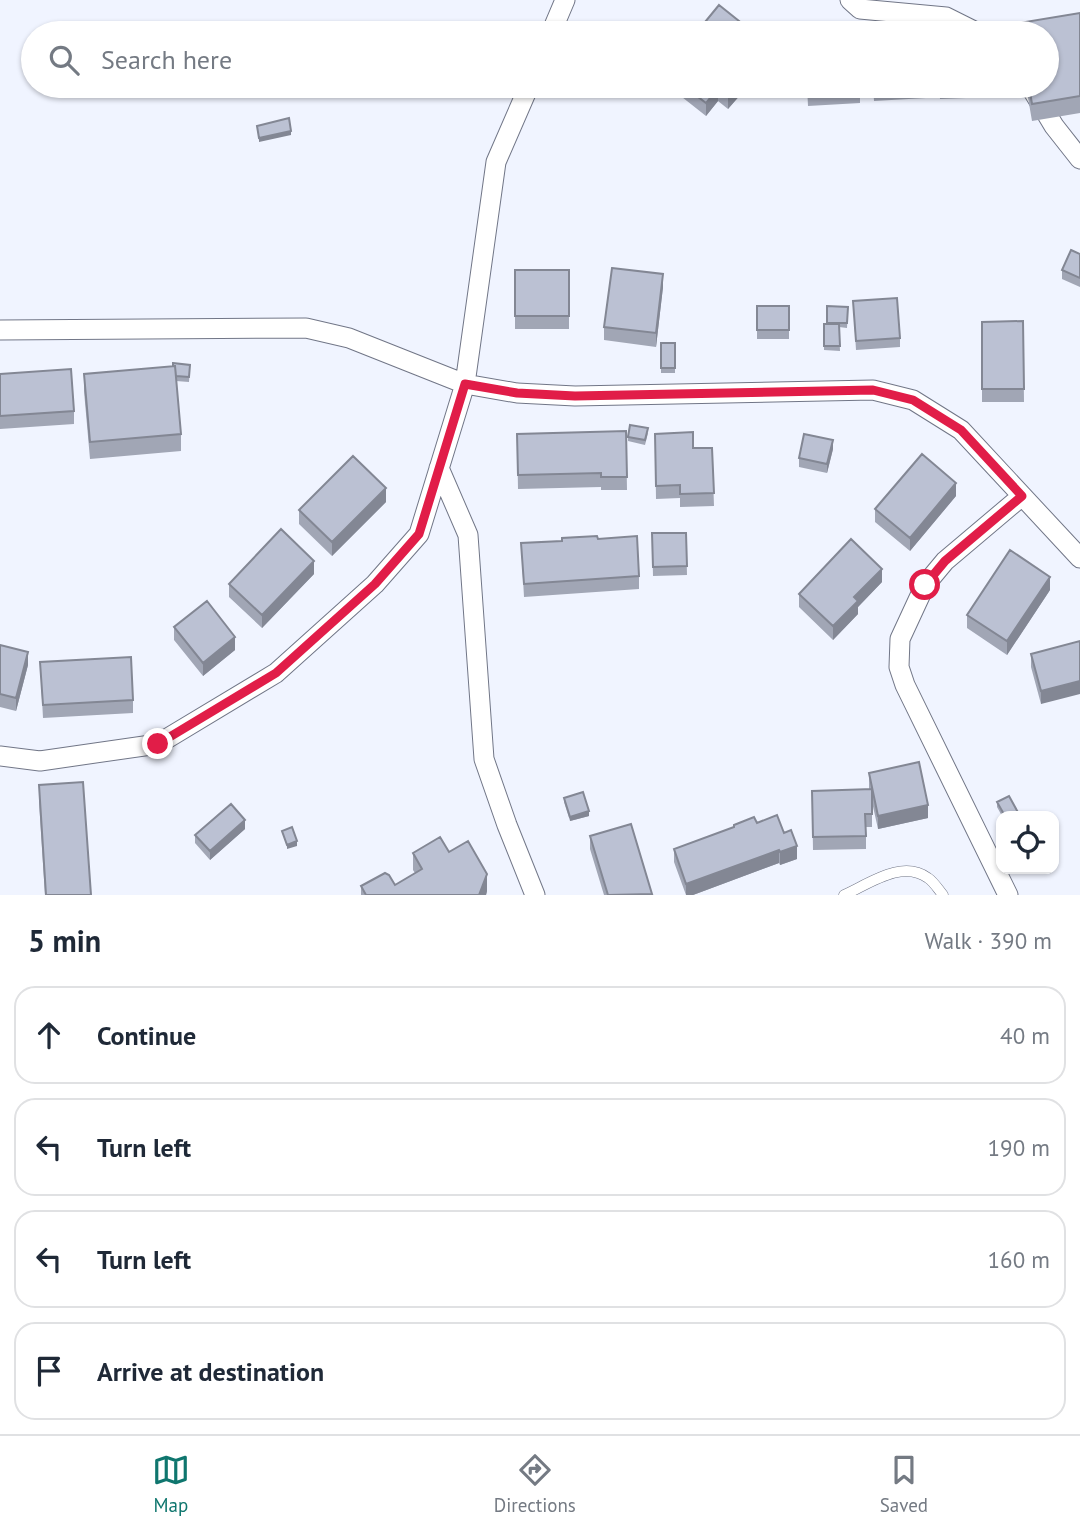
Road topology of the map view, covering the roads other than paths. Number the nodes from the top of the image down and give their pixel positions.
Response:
1 (565, 0) edge
2 (850, 0) edge
3 (556, 21) edge
4 (954, 21) edge
5 (524, 98) edge
6 (1037, 98) edge
7 (1080, 159) edge
8 (0, 330) edge
9 (465, 384) junction
10 (439, 468) junction
11 (1022, 496) junction
12 (1080, 558) edge
13 (0, 756) edge
14 (535, 895) edge
15 (844, 895) edge
16 (943, 895) edge
17 (1008, 895) edge

1 - 3 street
2 - 4 street
5 - 9 street
6 - 7 street
8 - 9 street
9 - 10 street
9 - 11 street
10 - 13 street
10 - 14 street
11 - 12 street
11 - 17 street
15 - 16 lane

